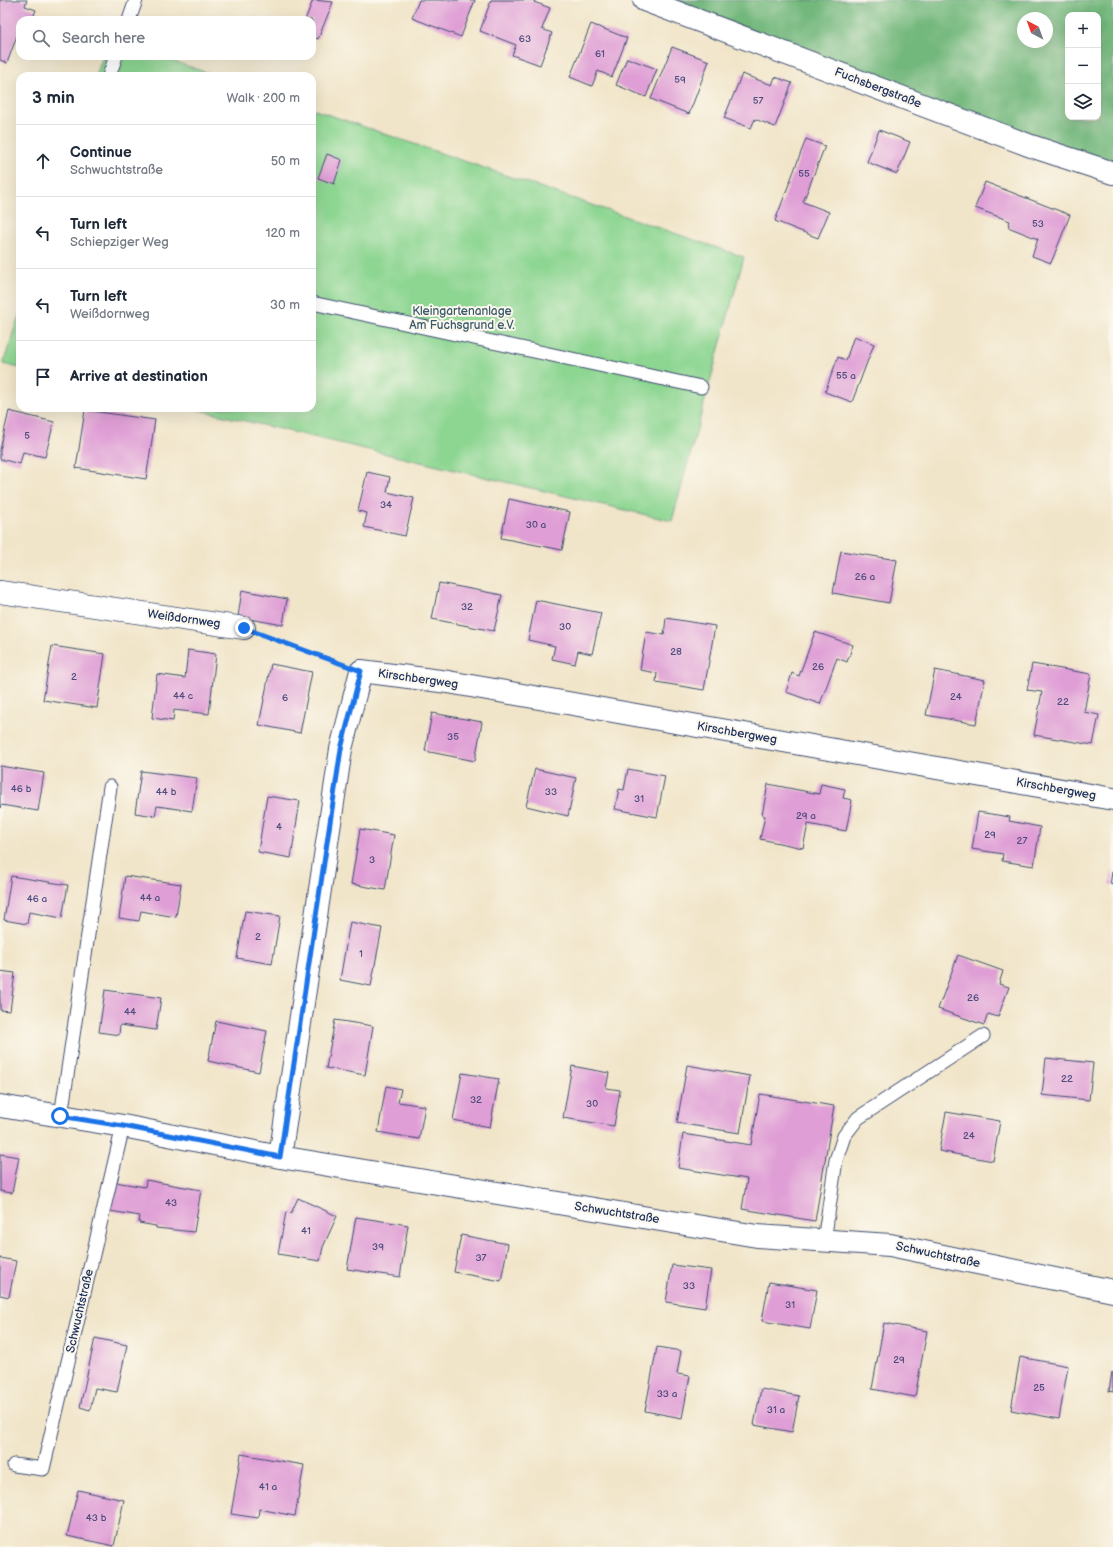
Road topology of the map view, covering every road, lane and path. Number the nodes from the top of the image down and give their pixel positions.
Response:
1 (136, 0) edge
2 (644, 0) edge
3 (130, 16) edge
4 (115, 60) edge
5 (110, 72) edge
6 (1113, 173) edge
7 (316, 305) edge
8 (701, 387) dead end
9 (0, 592) edge
10 (244, 628) joint
11 (361, 671) junction
12 (110, 787) dead end
13 (1113, 799) edge
14 (983, 1036) dead end
15 (0, 1106) edge
16 (60, 1116) junction
17 (123, 1126) junction
18 (280, 1157) junction
19 (824, 1241) junction
20 (1113, 1291) edge
21 (14, 1465) dead end

1 - 3 lane
2 - 6 street, Fuchsbergstraße
4 - 5 lane
7 - 8 lane
9 - 10 street, Weißdornweg
10 - 11 path
11 - 13 street, Kirschbergweg
11 - 18 street
12 - 16 lane
14 - 19 lane
15 - 16 street, Schwuchtstraße
16 - 17 street, Schwuchtstraße
17 - 18 street, Schwuchtstraße
17 - 21 lane, Schwuchtstraße
18 - 19 street, Schwuchtstraße
19 - 20 street, Schwuchtstraße

